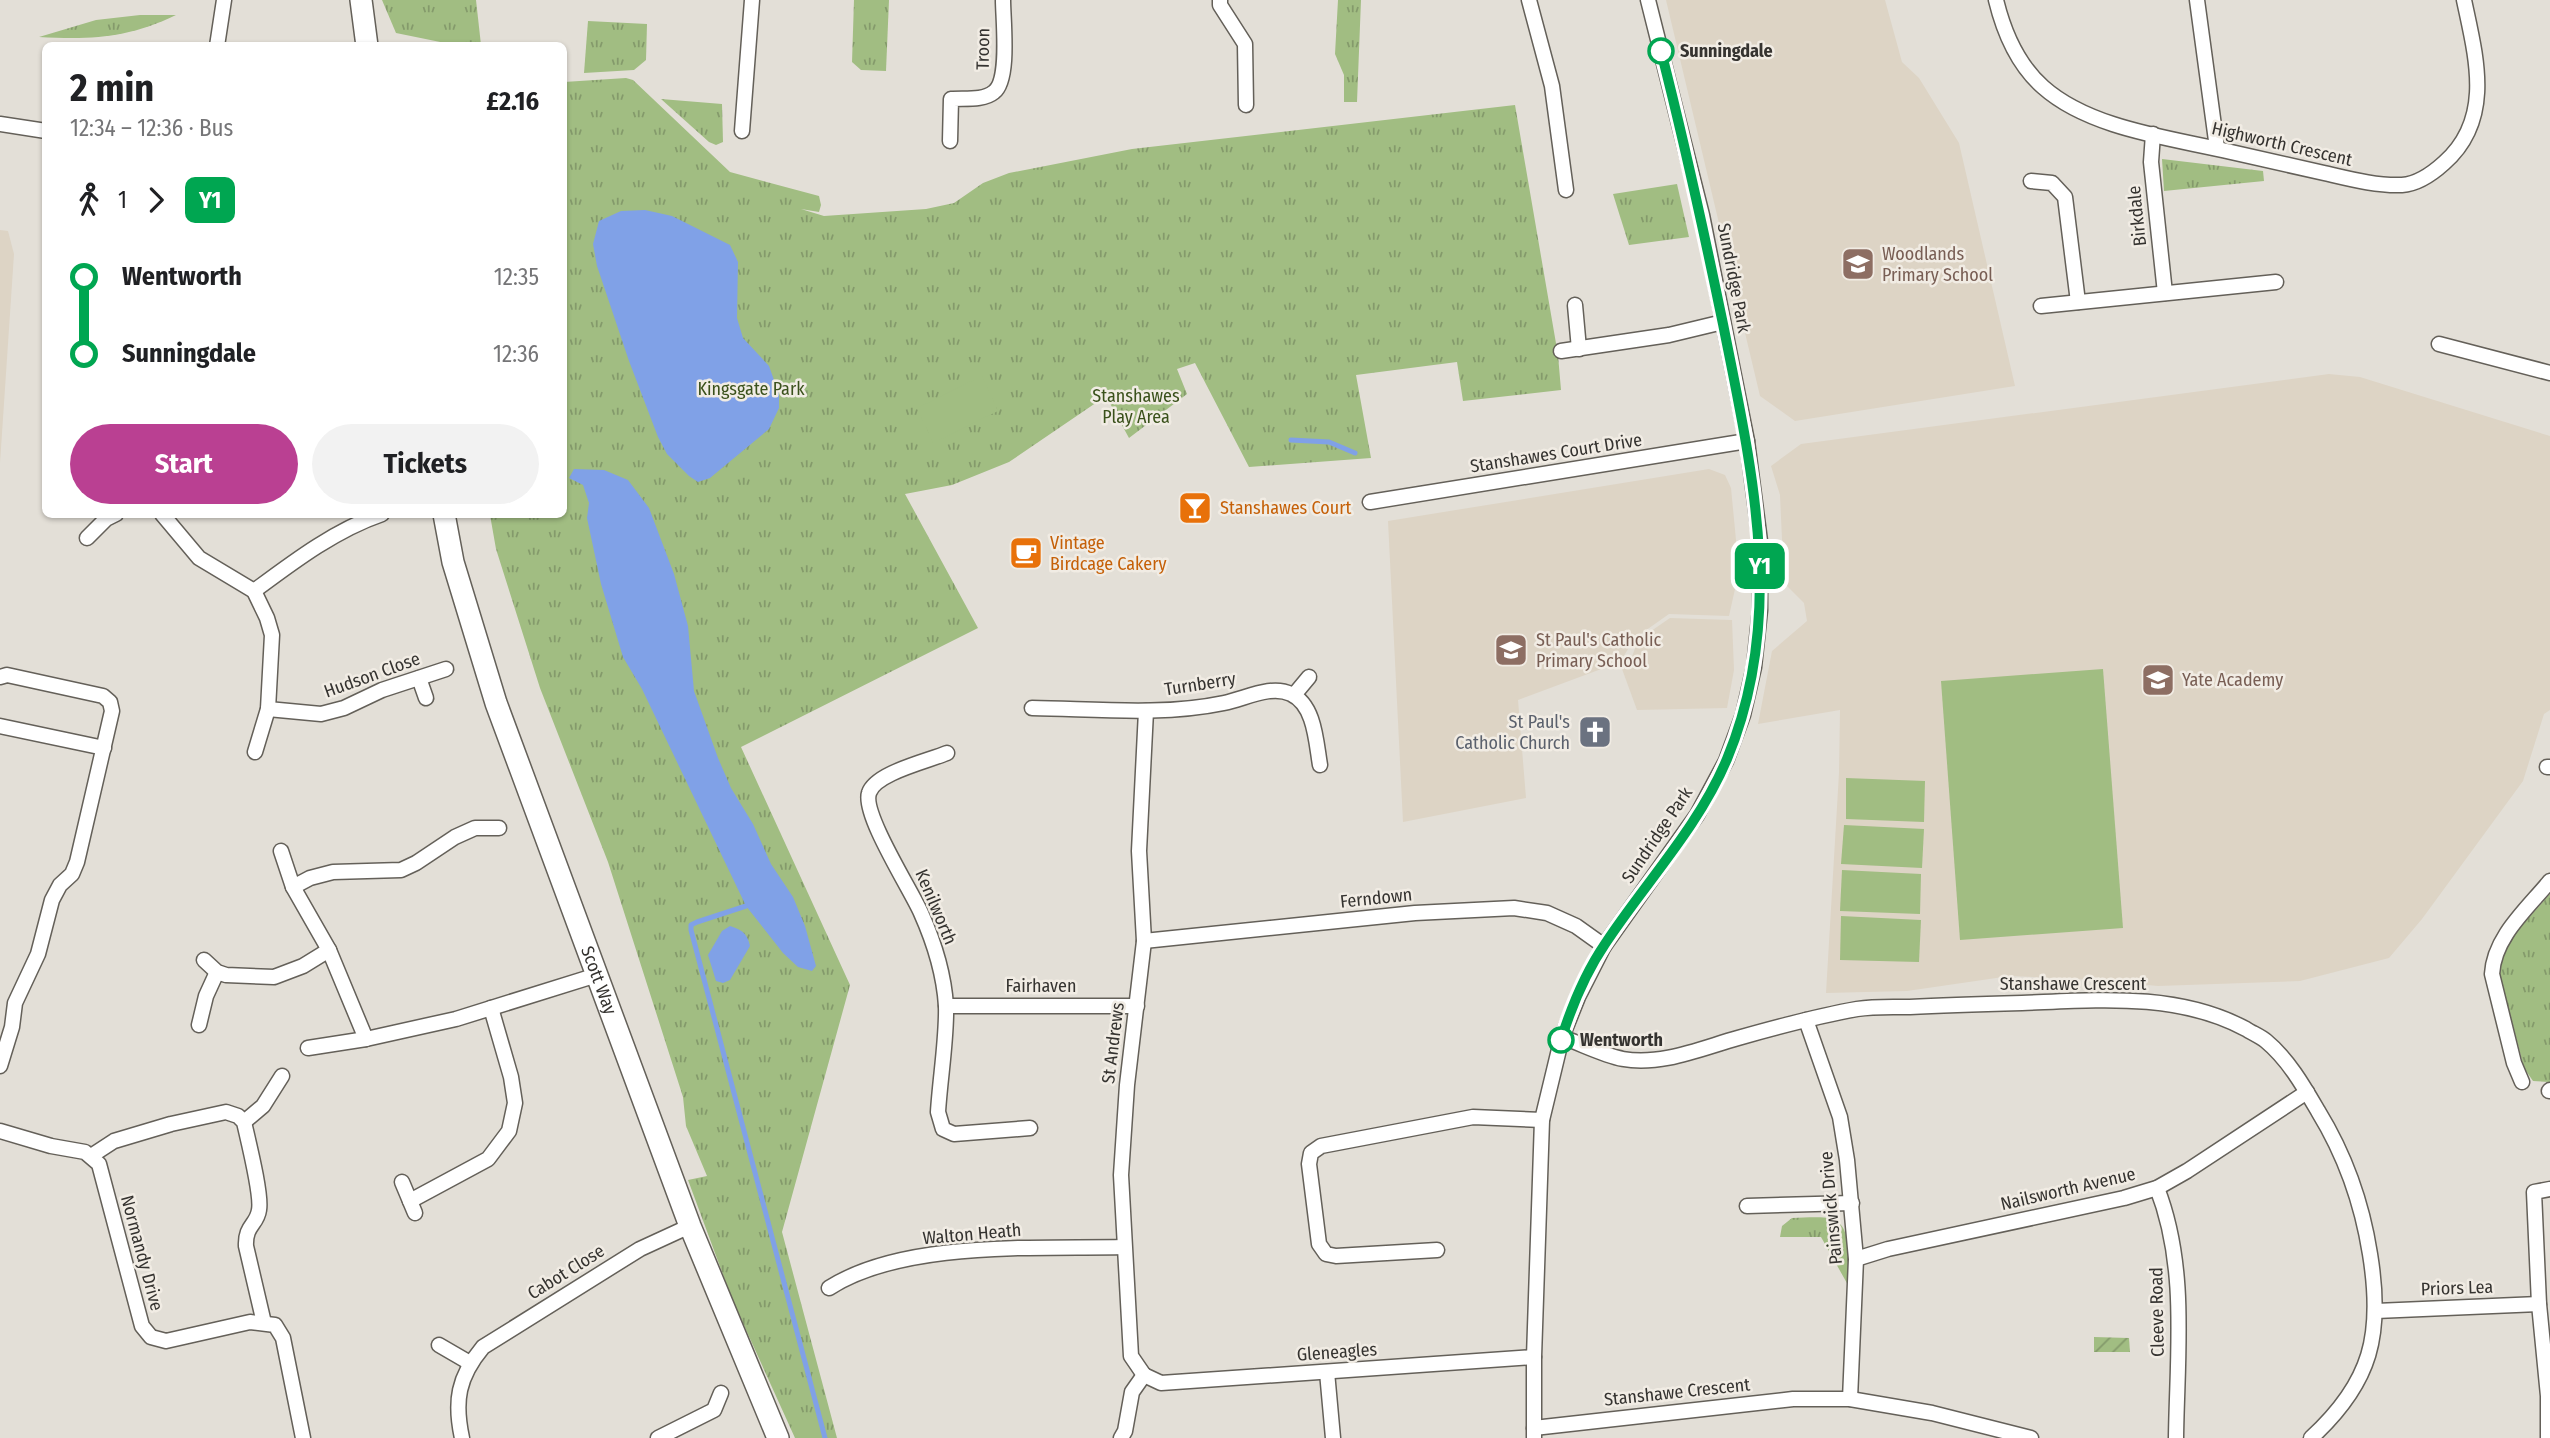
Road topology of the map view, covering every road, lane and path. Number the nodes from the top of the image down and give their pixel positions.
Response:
1 (224, 0) edge
2 (360, 0) edge
3 (752, 0) edge
4 (1003, 0) edge
5 (1220, 0) edge
6 (1529, 0) edge
7 (1648, 0) edge
8 (1996, 0) edge
9 (2197, 0) edge
10 (2464, 0) edge
11 (218, 42) edge
12 (366, 42) edge
13 (1246, 105) dead end
14 (0, 124) edge
15 (42, 130) edge
16 (742, 131) dead end
17 (2153, 134) junction
18 (950, 141) dead end
19 (2217, 148) junction
20 (2031, 181) dead end
21 (1566, 190) dead end
22 (2276, 282) dead end
23 (2165, 293) junction
24 (2078, 302) junction
25 (1575, 305) dead end
26 (2041, 306) dead end
27 (1723, 322) junction
28 (2439, 344) dead end
29 (1579, 349) junction
30 (1561, 351) dead end
31 (2550, 373) edge
32 (1747, 441) junction
33 (1370, 502) dead end
34 (108, 518) edge
35 (165, 518) edge
36 (371, 518) edge
37 (445, 518) edge
38 (87, 538) dead end
39 (254, 592) junction
40 (446, 669) dead end
41 (0, 677) edge
42 (1309, 677) dead end
43 (419, 678) junction
44 (1294, 695) junction
45 (426, 698) dead end
46 (1032, 708) dead end
47 (268, 709) junction
48 (1146, 711) junction
49 (0, 726) edge
50 (104, 748) junction
51 (256, 752) dead end
52 (947, 753) dead end
53 (1320, 765) dead end
54 (499, 828) dead end
55 (281, 851) dead end
56 (2550, 881) edge
57 (293, 887) junction
58 (1144, 941) junction
59 (1604, 946) junction
60 (329, 950) junction
61 (204, 960) dead end
62 (216, 972) junction
63 (597, 975) junction
64 (946, 1006) junction
65 (1137, 1006) junction
66 (491, 1008) junction
67 (1806, 1020) junction
68 (199, 1025) dead end
69 (1562, 1037) junction
70 (366, 1039) junction
71 (308, 1048) dead end
72 (0, 1066) edge
73 (282, 1076) dead end
74 (2522, 1082) dead end
75 (2307, 1092) junction
76 (1542, 1120) junction
77 (244, 1122) junction
78 (1030, 1128) dead end
79 (0, 1131) edge
80 (91, 1156) junction
81 (402, 1182) dead end
82 (2157, 1188) junction
83 (2550, 1189) edge
84 (1852, 1203) junction
85 (1747, 1206) dead end
86 (690, 1226) junction
87 (1123, 1247) junction
88 (1437, 1250) dead end
89 (1856, 1259) junction
90 (829, 1288) dead end
91 (2539, 1304) junction
92 (2376, 1311) junction
93 (264, 1322) junction
94 (439, 1345) dead end
95 (1534, 1357) junction
96 (470, 1363) junction
97 (1326, 1373) junction
98 (1144, 1375) junction
99 (721, 1393) dead end
100 (1850, 1399) junction
101 (1534, 1433) edge
102 (303, 1438) edge
103 (462, 1438) edge
104 (658, 1438) edge
105 (778, 1438) edge
106 (1121, 1438) edge
107 (1333, 1438) edge
108 (2031, 1438) edge
109 (2176, 1438) edge
110 (2311, 1438) edge
111 (2548, 1438) edge

1 - 11 street
2 - 12 street
3 - 16 street
4 - 18 street, Troon
5 - 13 street
6 - 21 street
7 - 27 street, Sundridge Park
8 - 17 street, Highworth Crescent
9 - 19 street
10 - 19 street, Highworth Crescent
14 - 15 street
17 - 19 street, Highworth Crescent
17 - 23 street, Birkdale
20 - 24 street
22 - 23 street
23 - 24 street
24 - 26 street
25 - 29 street
27 - 29 street
27 - 32 street, Sundridge Park
28 - 31 street
29 - 30 street
32 - 33 street, Stanshawes Court Drive
32 - 59 street, Sundridge Park
34 - 38 street
35 - 39 street
36 - 39 street
37 - 63 street, Scott Way
39 - 47 street
40 - 43 street, Hudson Close
41 - 50 street
42 - 44 street
43 - 45 street
43 - 47 street, Hudson Close
44 - 48 street, Turnberry
44 - 53 street
46 - 48 street, Turnberry
47 - 51 street
48 - 58 street, St Andrews
49 - 50 street
50 - 72 street
52 - 64 street, Kenilworth
54 - 57 street
55 - 57 street
56 - 74 street
57 - 60 street
58 - 59 street, Ferndown
58 - 65 street, St Andrews
59 - 69 street, Sundridge Park
60 - 62 street
60 - 70 street
61 - 62 street
62 - 68 street
63 - 66 street
63 - 86 street, Scott Way
64 - 65 street, Fairhaven
64 - 78 street, Kenilworth
65 - 87 street, St Andrews
66 - 70 street
66 - 81 street
67 - 69 street, Stanshawe Crescent
67 - 75 street, Stanshawe Crescent
67 - 84 street, Painswick Drive
69 - 76 street, Sundridge Park
70 - 71 street
73 - 77 street
75 - 82 street, Nailsworth Avenue
75 - 92 street, Stanshawe Crescent
76 - 88 street
76 - 95 street, Sundridge Park
77 - 80 street
77 - 93 street
79 - 80 street
80 - 93 street, Normandy Drive
82 - 89 street, Nailsworth Avenue
82 - 109 street, Cleeve Road
83 - 91 street
84 - 85 street
84 - 89 street, Painswick Drive
86 - 96 street, Cabot Close
86 - 105 street, Scott Way
87 - 90 street, Walton Heath
87 - 98 street, St Andrews
89 - 100 street, Painswick Drive
91 - 92 street, Priors Lea
91 - 111 street
92 - 110 street, Stanshawe Crescent
93 - 102 street
94 - 96 street
95 - 97 street, Gleneagles
95 - 101 street, Sundridge Park
96 - 103 street, Cabot Close
97 - 98 street, Gleneagles
97 - 107 street
98 - 106 street
99 - 104 street
100 - 101 street, Stanshawe Crescent
100 - 108 street, Stanshawe Crescent

